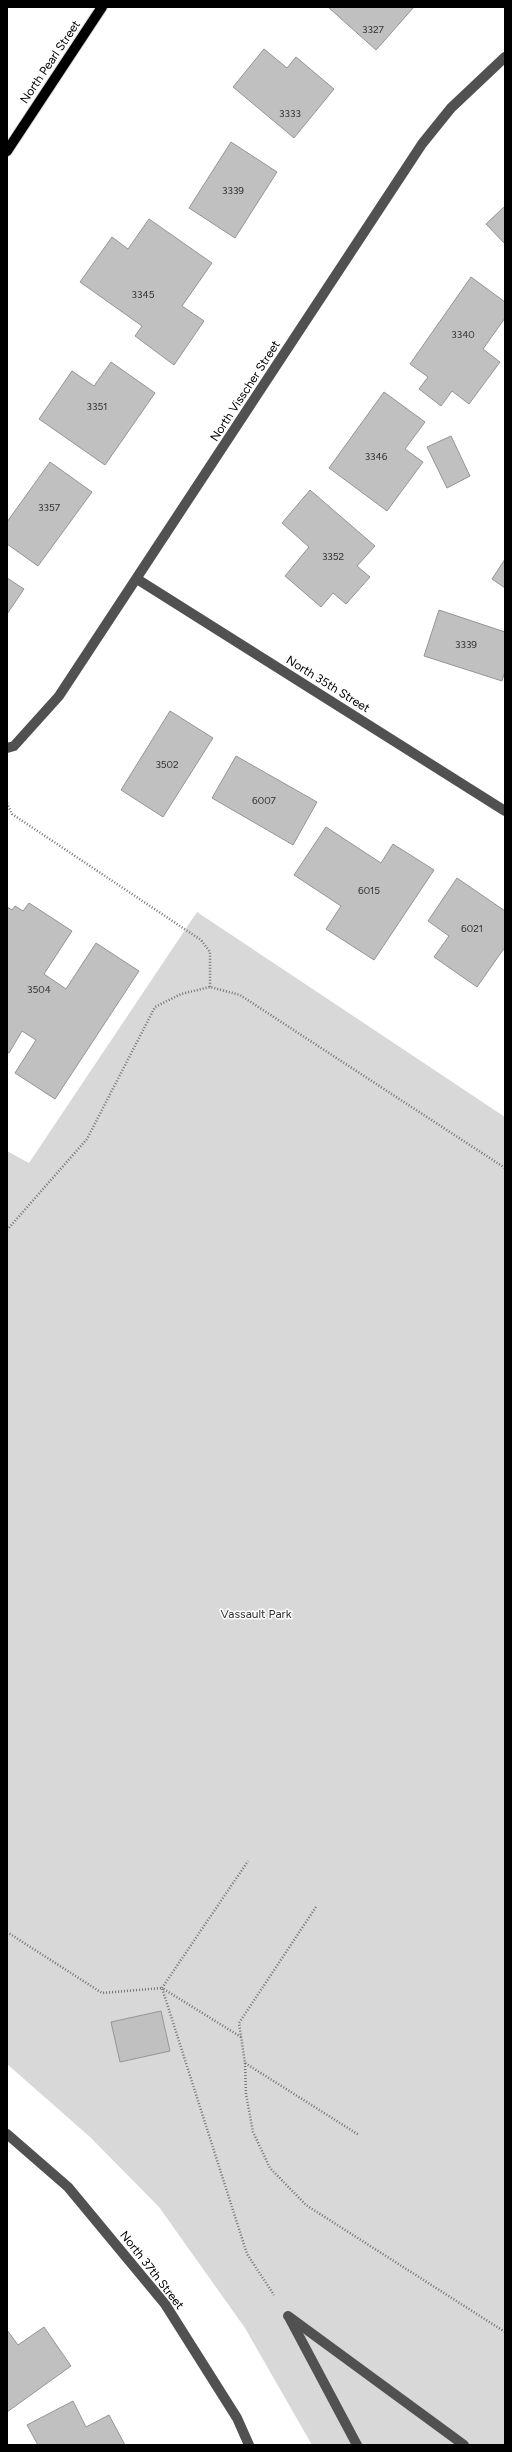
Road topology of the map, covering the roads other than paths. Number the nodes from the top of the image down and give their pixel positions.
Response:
1 (102, 7) edge
2 (505, 57) edge
3 (7, 151) edge
4 (138, 579) junction
5 (11, 747) edge
6 (505, 811) edge
7 (7, 2134) edge
8 (250, 2445) edge
9 (357, 2445) edge
10 (464, 2445) edge

1 - 3 main road, North Pearl Street
2 - 4 street, North Visscher Street
4 - 5 street, North Visscher Street
4 - 6 street, North 35th Street
7 - 8 street, North 37th Street
9 - 10 street

